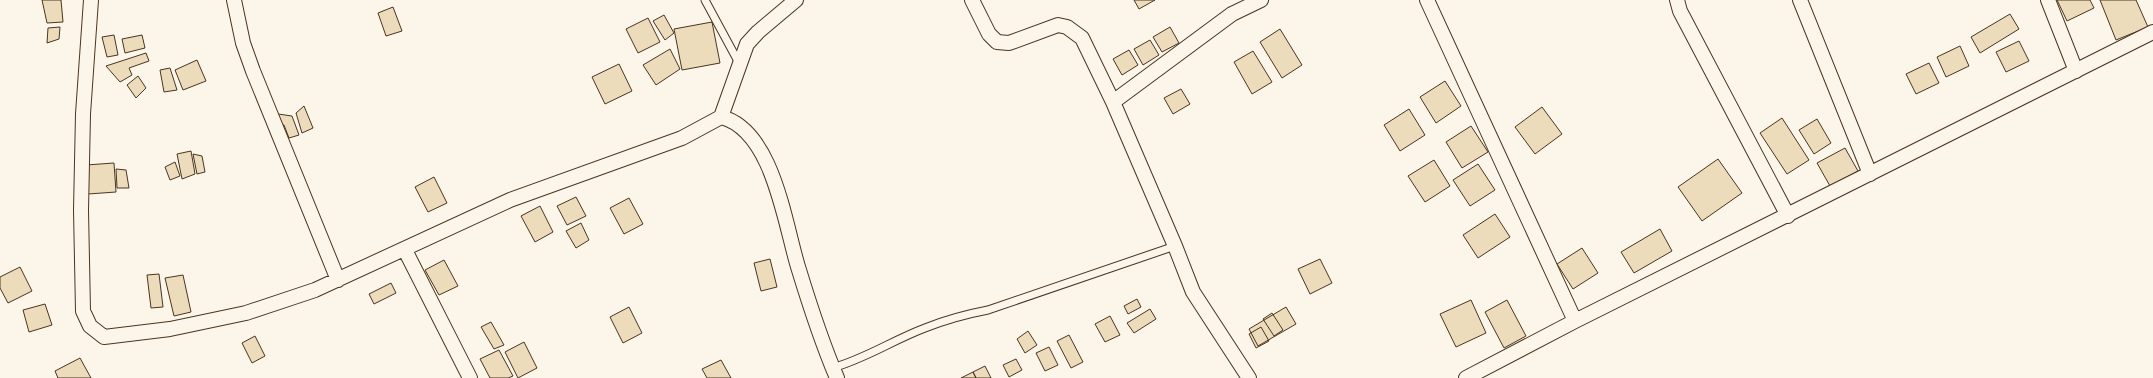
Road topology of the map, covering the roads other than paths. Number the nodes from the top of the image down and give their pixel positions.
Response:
1 (91, 0) edge
2 (234, 0) edge
3 (705, 0) edge
4 (796, 0) edge
5 (972, 0) edge
6 (1261, 0) edge
7 (1428, 0) edge
8 (1677, 0) edge
9 (1800, 0) edge
10 (2048, 0) edge
11 (2153, 32) edge
12 (739, 64) junction
13 (2076, 71) junction
14 (1113, 102) junction
15 (721, 117) junction
16 (1870, 174) junction
17 (1788, 216) junction
18 (1176, 246) junction
19 (405, 250) junction
20 (338, 280) junction
21 (1575, 321) junction
22 (834, 373) edge
23 (470, 378) edge
24 (1249, 378) edge
25 (1466, 378) edge

1 - 20 street
2 - 20 street
3 - 12 lane
4 - 12 street
5 - 14 street
6 - 14 street
7 - 21 street
8 - 17 street
9 - 16 street
10 - 13 street
11 - 13 street
12 - 15 street
13 - 16 street
14 - 18 street
15 - 19 street
15 - 22 street
16 - 17 street
17 - 21 street
18 - 22 lane
18 - 24 street
19 - 20 street
19 - 23 street
21 - 25 street

